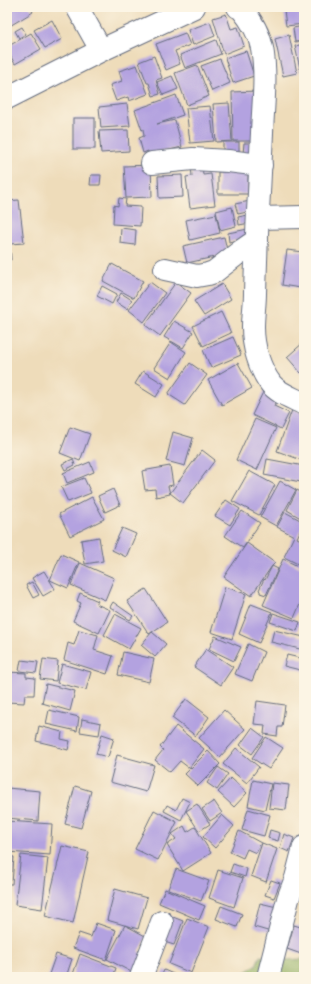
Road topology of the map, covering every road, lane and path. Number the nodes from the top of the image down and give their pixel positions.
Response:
1 (77, 7) edge
2 (194, 7) edge
3 (241, 7) edge
4 (100, 50) junction
5 (7, 98) edge
6 (152, 162) dead end
7 (261, 165) junction
8 (304, 217) edge
9 (258, 218) junction
10 (257, 240) junction
11 (165, 269) dead end
12 (304, 404) edge
13 (304, 847) edge
14 (162, 922) dead end
15 (141, 977) edge
16 (268, 977) edge

1 - 4 street
2 - 4 street
3 - 7 street
4 - 5 street
6 - 7 street
7 - 9 street
8 - 9 street
9 - 10 street
10 - 11 street
10 - 12 street
13 - 16 street
14 - 15 street

